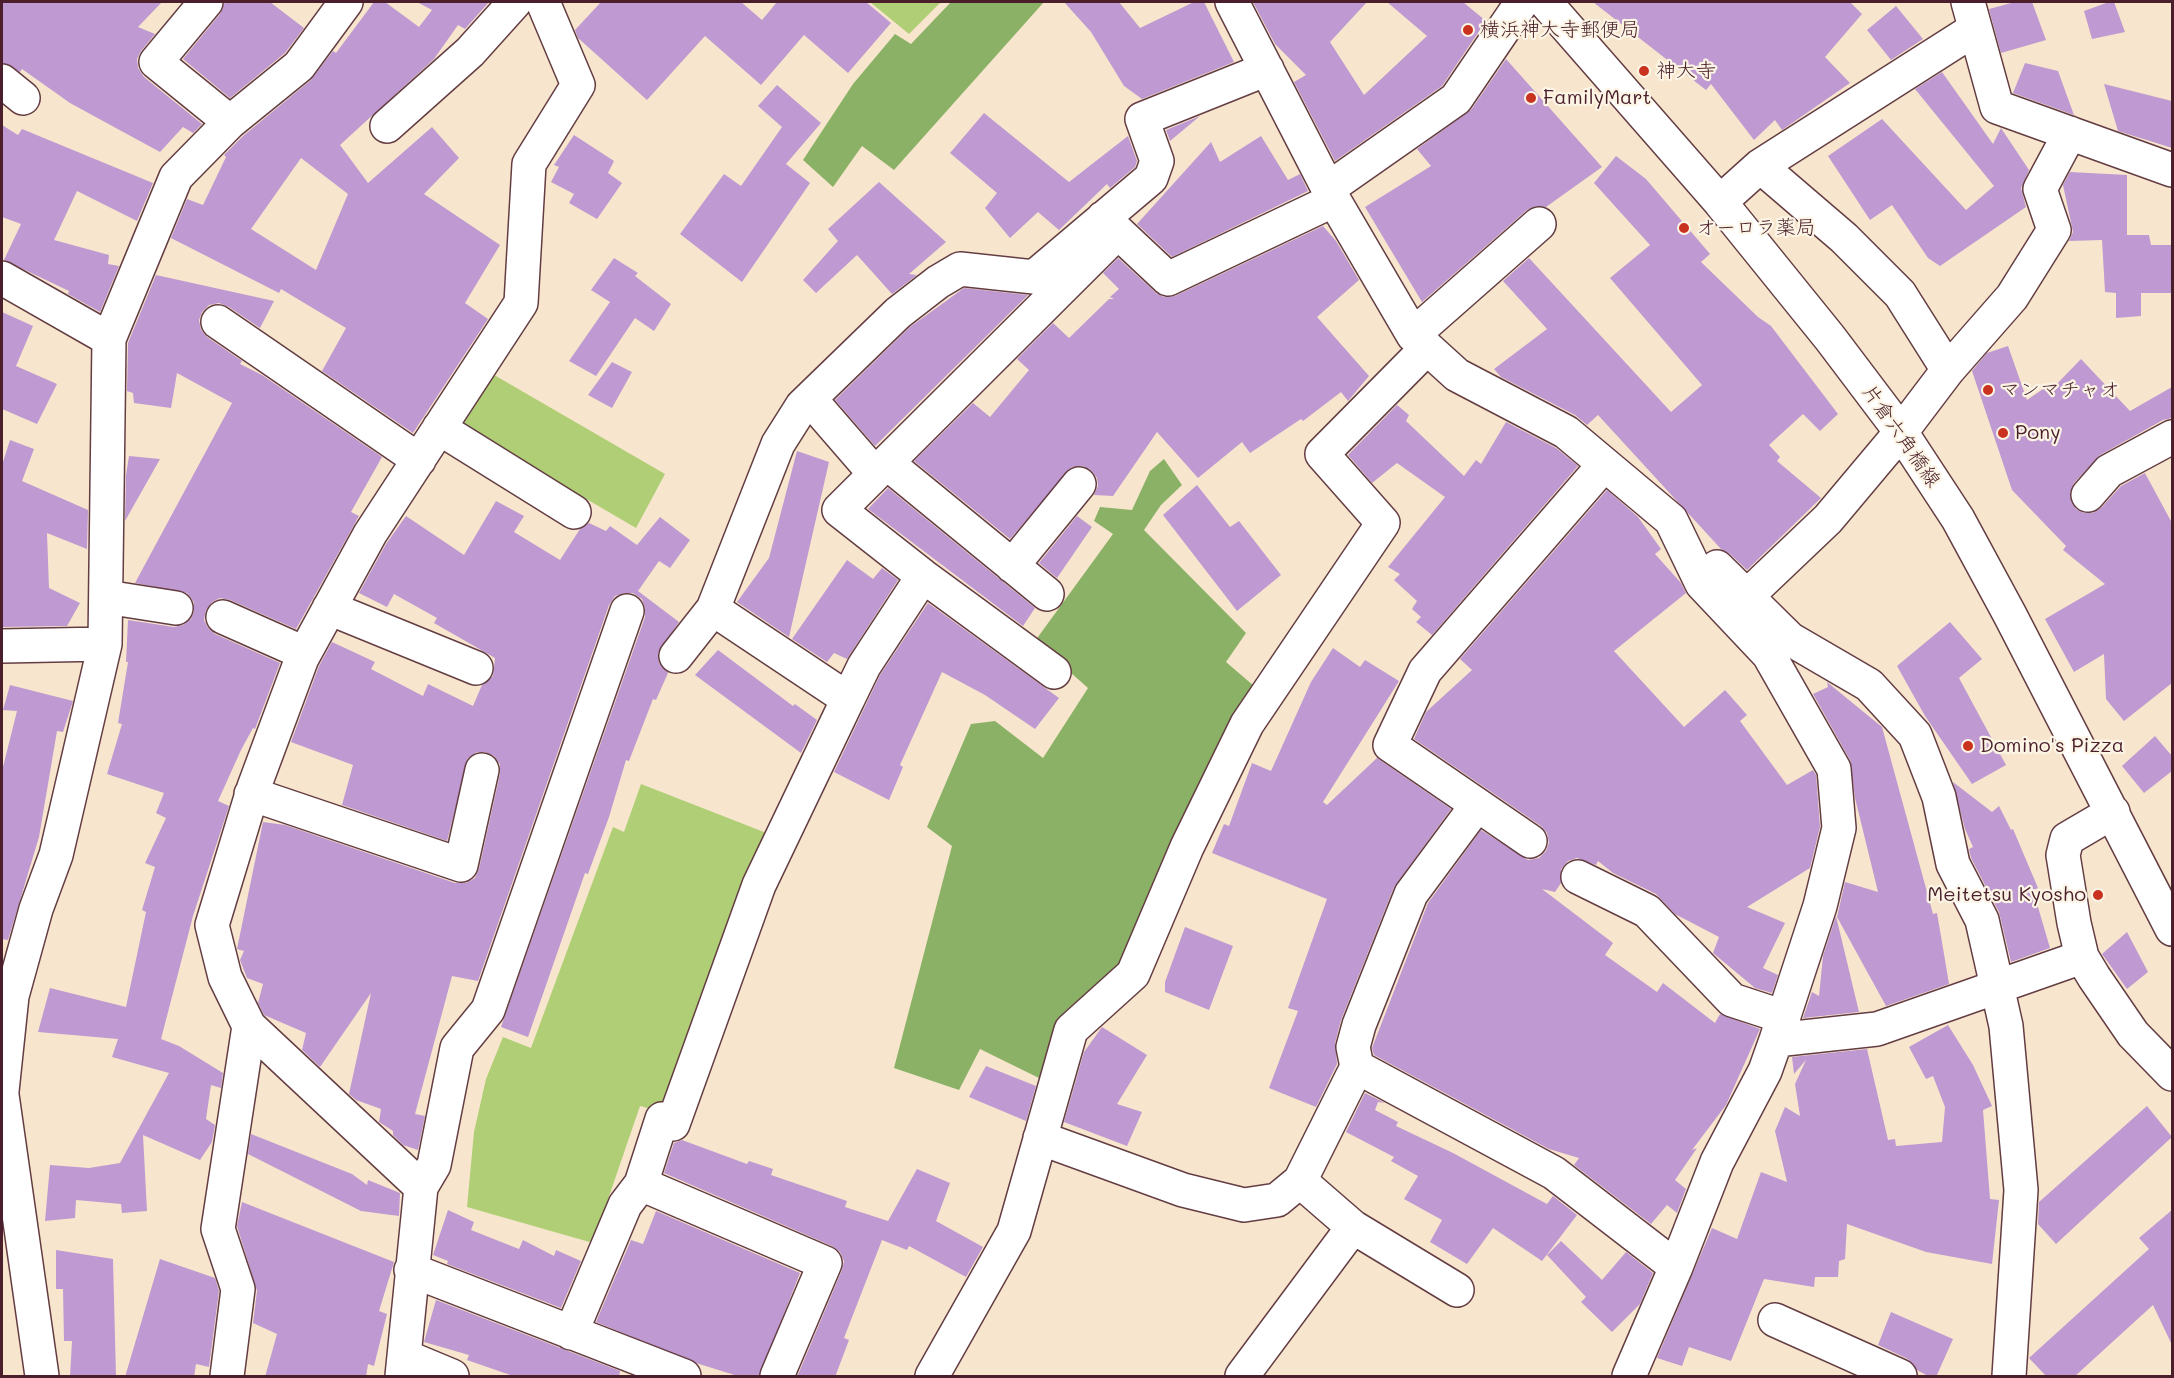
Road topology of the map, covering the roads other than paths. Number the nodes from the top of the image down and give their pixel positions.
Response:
1 (206, 2) edge
2 (346, 2) edge
3 (515, 2) edge
4 (543, 2) edge
5 (1232, 2) edge
6 (1522, 2) edge
7 (1545, 2) edge
8 (1971, 15) edge
9 (1266, 69) junction
10 (230, 122) junction
11 (387, 126) dead end
12 (2070, 133) junction
13 (1760, 166) junction
14 (2172, 170) edge
15 (1331, 194) junction
16 (1720, 202) junction
17 (1539, 224) dead end
18 (1111, 225) junction
19 (2, 278) edge
20 (218, 322) dead end
21 (109, 339) junction
22 (1420, 342) junction
23 (1948, 370) junction
24 (810, 399) junction
25 (439, 428) junction
26 (1901, 432) junction
27 (2172, 437) edge
28 (419, 460) junction
29 (1604, 466) junction
30 (881, 468) junction
31 (1079, 484) dead end
32 (2088, 495) dead end
33 (574, 512) dead end
34 (1671, 520) junction
35 (1012, 566) junction
36 (923, 576) junction
37 (1047, 594) dead end
38 (106, 597) junction
39 (1746, 597) junction
40 (176, 608) dead end
41 (329, 608) junction
42 (713, 609) junction
43 (627, 611) dead end
44 (223, 617) dead end
45 (105, 644) junction
46 (2, 646) edge
47 (304, 652) junction
48 (676, 656) dead end
49 (476, 668) dead end
50 (1054, 672) dead end
51 (848, 699) junction
52 (482, 770) dead end
53 (252, 794) junction
54 (1478, 805) junction
55 (2113, 812) junction
56 (1530, 841) dead end
57 (1578, 877) dead end
58 (2169, 911) edge
59 (2082, 957) junction
60 (1997, 986) junction
61 (249, 1026) junction
62 (1780, 1028) junction
63 (1357, 1067) junction
64 (2172, 1074) edge
65 (2, 1093) edge
66 (1040, 1138) junction
67 (1300, 1181) junction
68 (641, 1184) junction
69 (421, 1187) junction
70 (1353, 1227) junction
71 (1676, 1267) junction
72 (411, 1270) junction
73 (1456, 1290) dead end
74 (15, 1292) edge
75 (1775, 1320) dead end
76 (571, 1333) junction
77 (403, 1366) edge
78 (42, 1377) edge
79 (227, 1377) edge
80 (452, 1377) edge
81 (684, 1377) edge
82 (777, 1377) edge
83 (932, 1377) edge
84 (1242, 1377) edge
85 (1629, 1377) edge
86 (1900, 1377) edge
87 (2008, 1377) edge

1 - 10 street
2 - 10 street
3 - 11 street
4 - 25 street
5 - 9 street
6 - 15 street
7 - 16 street, 片倉六角橋線
8 - 12 street
8 - 13 street
9 - 15 street
9 - 18 street
10 - 21 street
12 - 14 street
12 - 23 street
13 - 16 street
13 - 23 street
15 - 18 street
15 - 22 street
16 - 26 street, 片倉六角橋線
17 - 22 street
18 - 24 street
18 - 30 street
19 - 21 street
20 - 28 street
21 - 38 street
22 - 29 street
22 - 66 street
23 - 26 street
24 - 30 street
24 - 42 street
25 - 28 street
25 - 33 street
26 - 39 street
26 - 55 street, 片倉六角橋線
27 - 32 street
28 - 41 street
29 - 34 street
29 - 54 street
30 - 35 street
30 - 36 street
31 - 35 street
34 - 39 street
34 - 62 street
35 - 37 street
36 - 50 street
36 - 51 street
38 - 40 street
38 - 45 street
39 - 60 street
41 - 47 street
41 - 49 street
42 - 48 street
42 - 51 street
43 - 69 street
44 - 47 street
45 - 46 street
45 - 65 street
47 - 53 street
51 - 68 street
52 - 53 street
53 - 61 street
54 - 56 street
54 - 63 street
55 - 58 street, 片倉六角橋線
55 - 59 street
57 - 62 street
59 - 60 street
59 - 64 street
60 - 62 street
60 - 87 street
61 - 69 street
61 - 79 street
62 - 71 street
63 - 67 street
63 - 71 street
65 - 74 street
66 - 67 street
66 - 83 street
67 - 70 street
68 - 76 street
68 - 82 street
69 - 72 street
70 - 73 street
70 - 84 street
71 - 85 street
72 - 76 street
72 - 77 street
74 - 78 street
75 - 86 street
76 - 81 street
77 - 80 street

